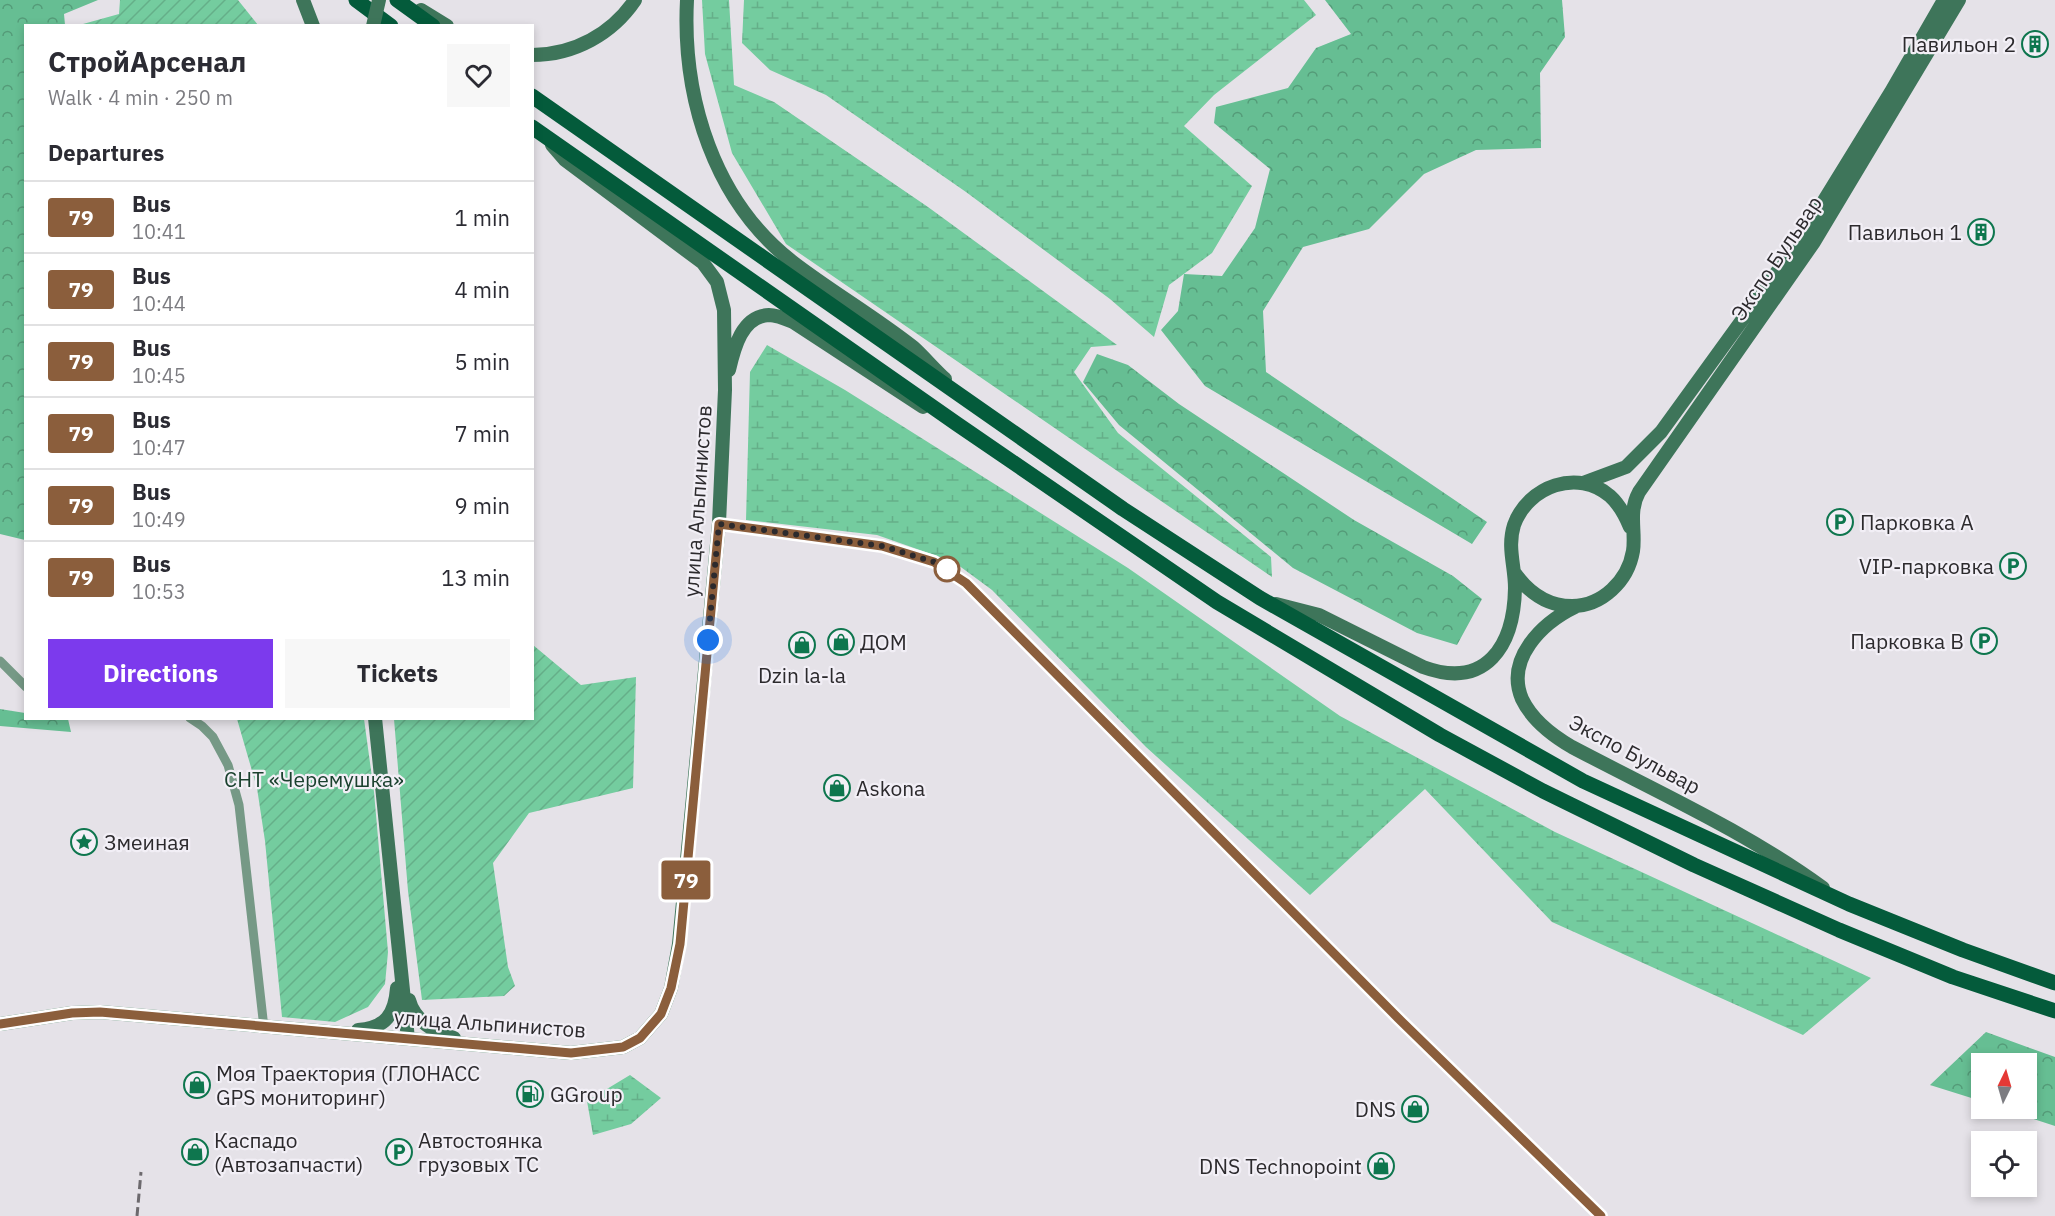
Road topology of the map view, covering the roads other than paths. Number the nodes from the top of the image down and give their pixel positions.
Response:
1 (303, 0) edge
2 (356, 0) edge
3 (379, 0) edge
4 (397, 0) edge
5 (404, 0) edge
6 (635, 0) edge
7 (687, 0) edge
8 (1944, 0) edge
9 (1959, 0) edge
10 (312, 24) edge
11 (373, 24) edge
12 (388, 24) edge
13 (430, 24) edge
14 (444, 24) edge
15 (534, 55) edge
16 (534, 97) edge
17 (535, 129) edge
18 (725, 390) junction
19 (962, 395) junction
20 (957, 424) junction
21 (1583, 483) junction
22 (719, 524) junction
23 (1632, 537) junction
24 (1514, 572) junction
25 (1260, 598) junction
26 (1577, 606) junction
27 (0, 661) edge
28 (24, 685) edge
29 (193, 720) edge
30 (375, 720) edge
31 (1839, 899) junction
32 (398, 938) junction
33 (402, 973) junction
34 (2055, 983) edge
35 (2055, 1011) edge
36 (1398, 1018) dead end
37 (0, 1024) edge
38 (264, 1028) junction
39 (315, 1032) junction
40 (408, 1039) junction
41 (491, 1045) junction

1 - 10 main road
2 - 12 main road
3 - 11 main road, bridge
4 - 13 main road
5 - 14 main road
6 - 15 main road
7 - 19 main road
8 - 21 main road, Экспо Бульвар
9 - 23 main road, Экспо Бульвар
16 - 19 main road
17 - 18 main road
17 - 20 main road
18 - 20 main road
18 - 22 main road, улица Альпинистов
19 - 25 main road
20 - 35 main road
21 - 23 main road, Экспо Бульвар
21 - 24 main road, Экспо Бульвар
22 - 36 street
22 - 41 main road, улица Альпинистов
23 - 26 main road, Экспо Бульвар
24 - 25 main road, Экспо Бульвар
24 - 26 main road
25 - 31 main road
26 - 31 main road, Экспо Бульвар
27 - 28 street
29 - 38 street
30 - 32 main road
31 - 34 main road
32 - 33 main road
32 - 39 main road
33 - 40 main road
33 - 41 main road
37 - 38 main road, улица Альпинистов
38 - 39 main road, улица Альпинистов
39 - 40 main road, улица Альпинистов
40 - 41 main road, улица Альпинистов

